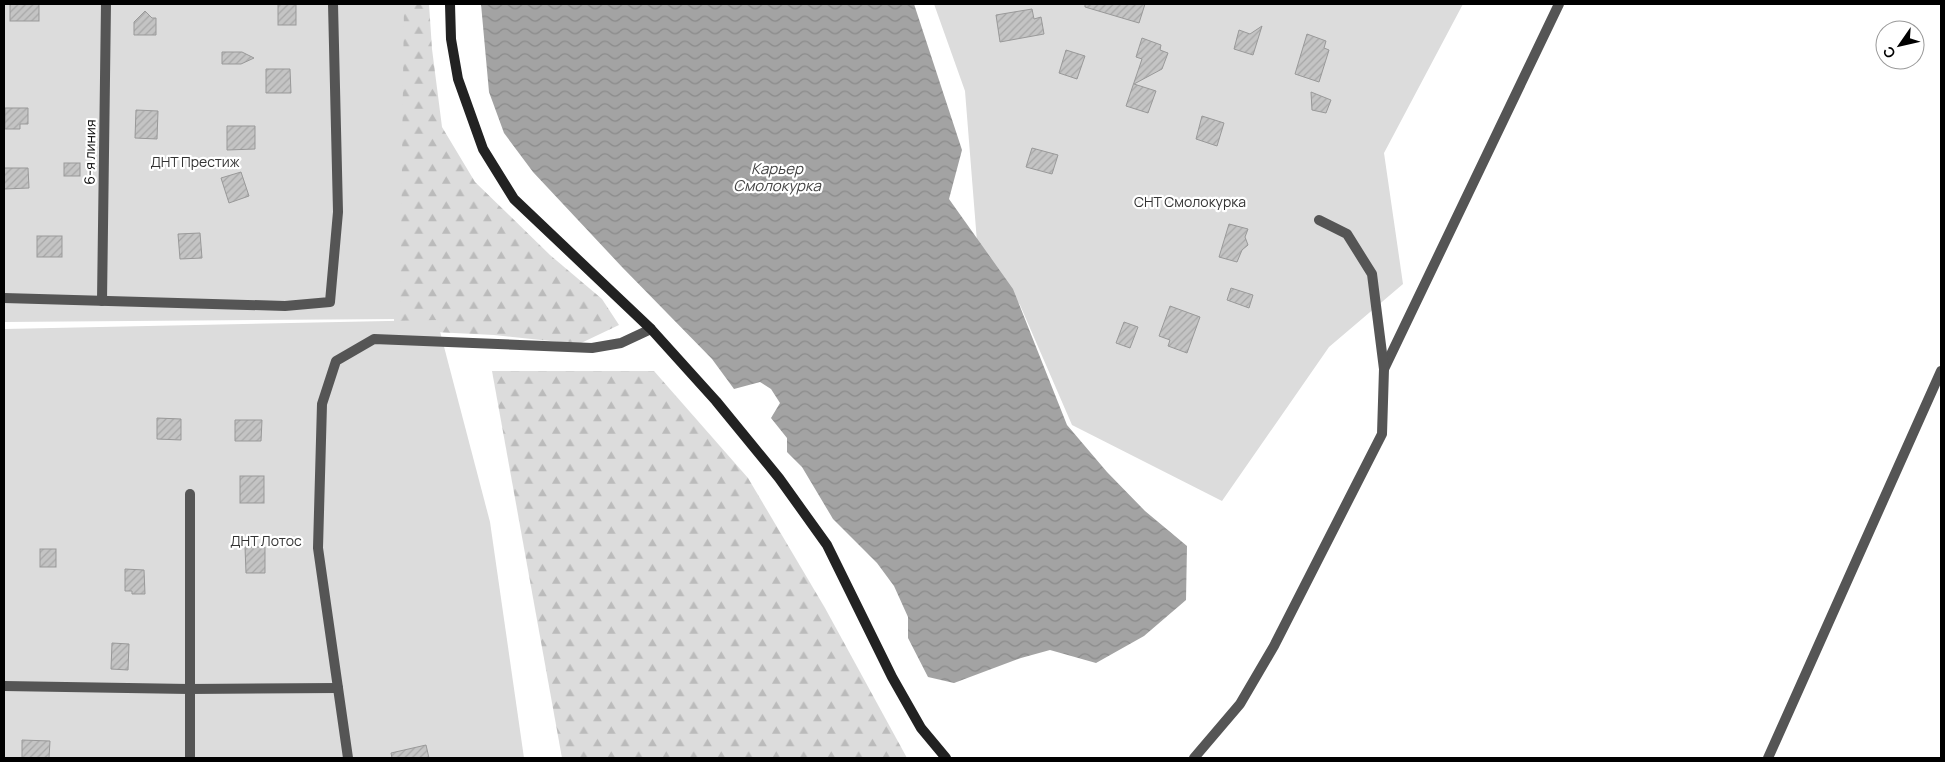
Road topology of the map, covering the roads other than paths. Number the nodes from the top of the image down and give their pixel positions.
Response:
1 (106, 4) edge
2 (334, 4) edge
3 (450, 4) edge
4 (1559, 4) edge
5 (1318, 220) dead end
6 (4, 298) edge
7 (102, 301) junction
8 (650, 329) junction
9 (1384, 370) junction
10 (1941, 371) edge
11 (190, 494) dead end
12 (4, 686) edge
13 (338, 688) junction
14 (189, 689) junction
15 (190, 758) edge
16 (348, 758) edge
17 (946, 758) edge
18 (1194, 758) edge
19 (1768, 758) edge

1 - 7 street, 6-я линия
2 - 7 street
3 - 8 street
4 - 9 street
5 - 9 street
6 - 7 street
8 - 13 street
8 - 17 street
9 - 18 street
10 - 19 street
11 - 14 street
12 - 14 street
13 - 14 street
13 - 16 street
14 - 15 street

